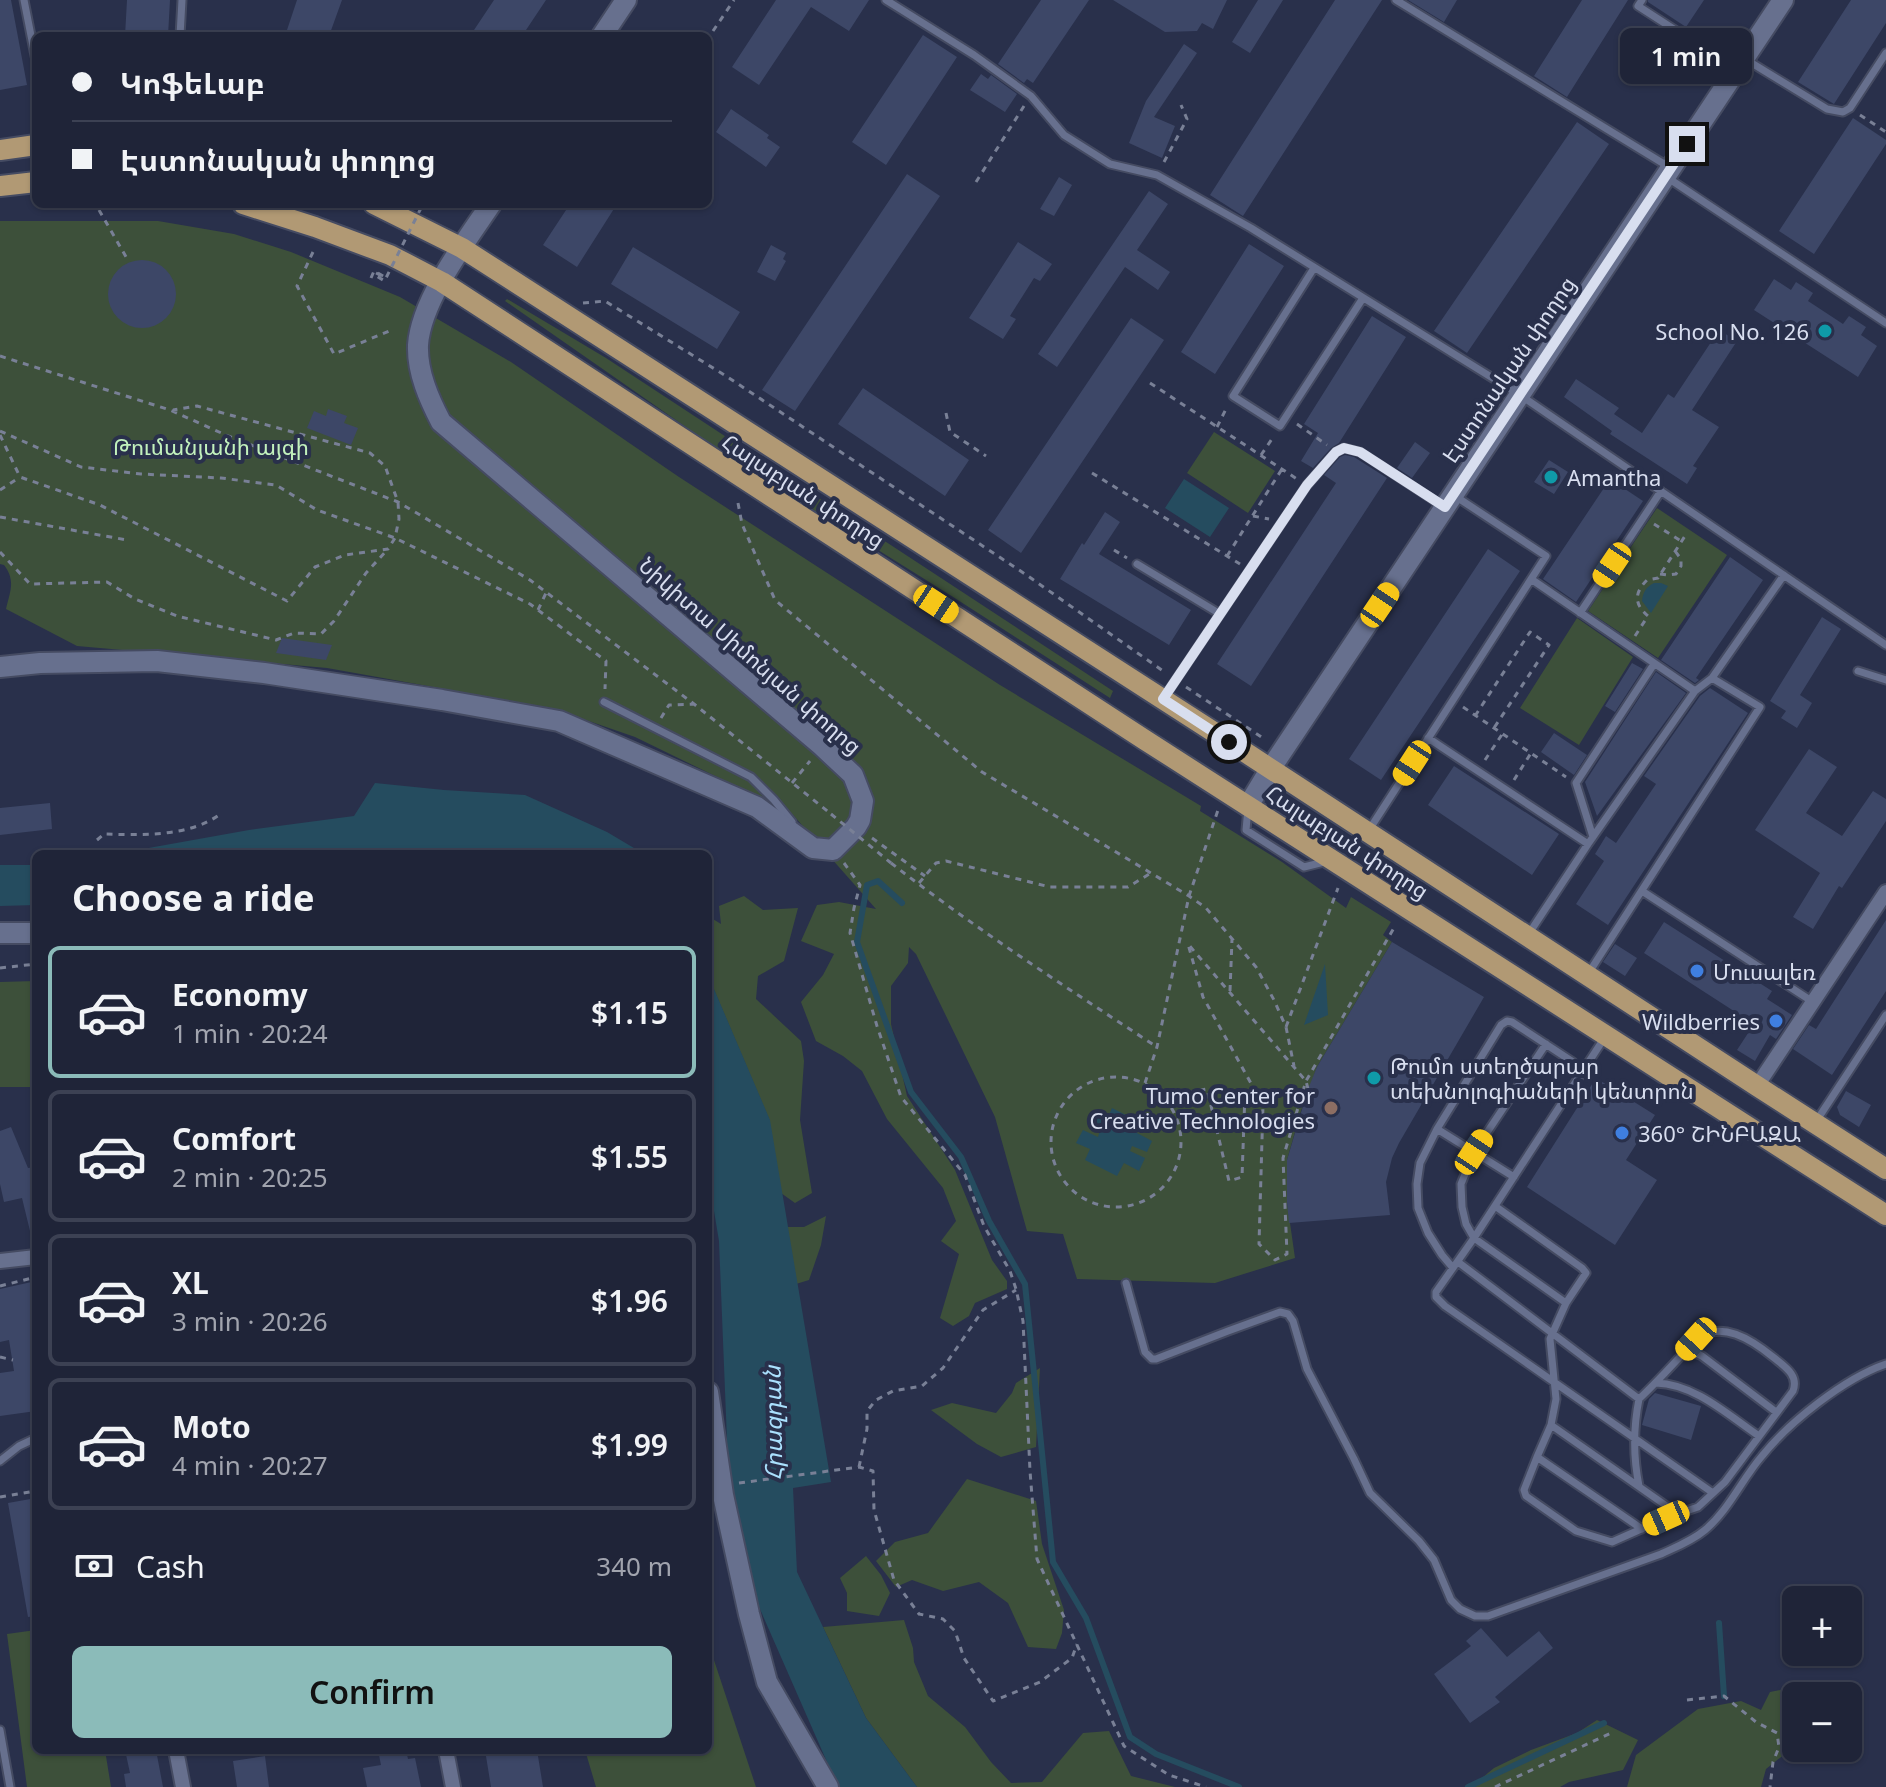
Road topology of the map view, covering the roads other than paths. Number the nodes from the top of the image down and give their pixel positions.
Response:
1 (24, 0) edge
2 (182, 0) edge
3 (626, 0) edge
4 (886, 0) edge
5 (1396, 0) edge
6 (1642, 0) edge
7 (1783, 0) edge
8 (180, 32) edge
9 (605, 32) edge
10 (32, 41) edge
11 (1886, 53) edge
12 (1740, 64) junction
13 (32, 146) edge
14 (0, 150) edge
15 (1668, 172) junction
16 (32, 182) edge
17 (0, 186) edge
18 (256, 208) edge
19 (382, 208) edge
20 (488, 208) edge
21 (462, 248) junction
22 (1314, 268) junction
23 (442, 282) junction
24 (1363, 298) junction
25 (1886, 323) edge
26 (1520, 395) junction
27 (1661, 491) junction
28 (1449, 501) junction
29 (1137, 564) dead end
30 (1784, 575) junction
31 (1531, 579) junction
32 (1580, 613) junction
33 (1220, 614) junction
34 (1886, 645) edge
35 (1654, 664) junction
36 (0, 667) edge
37 (1858, 671) dead end
38 (1712, 678) junction
39 (1886, 680) edge
40 (1695, 691) junction
41 (1163, 699) junction
42 (604, 702) road end
43 (1428, 738) junction
44 (1271, 768) junction
45 (1248, 806) junction
46 (1368, 832) junction
47 (1590, 840) junction
48 (823, 849) junction
49 (1642, 891) junction
50 (1886, 892) edge
51 (0, 933) edge
52 (32, 933) edge
53 (1527, 937) junction
54 (1587, 976) junction
55 (1813, 1002) junction
56 (1886, 1015) edge
57 (1606, 1035) junction
58 (1546, 1044) junction
59 (1573, 1062) dead end
60 (1757, 1086) junction
61 (1815, 1124) junction
62 (1437, 1129) junction
63 (1474, 1152) junction
64 (1886, 1169) edge
65 (1514, 1177) junction
66 (1495, 1206) junction
67 (1886, 1215) edge
68 (1474, 1238) junction
69 (32, 1257) edge
70 (0, 1261) edge
71 (1455, 1265) junction
72 (1126, 1283) dead end
73 (1566, 1303) junction
74 (1552, 1333) junction
75 (1685, 1351) junction
76 (1886, 1364) edge
77 (1554, 1382) junction
78 (1656, 1383) junction
79 (1639, 1399) junction
80 (1776, 1412) junction
81 (712, 1419) edge
82 (1551, 1425) junction
83 (1759, 1436) junction
84 (1634, 1438) junction
85 (32, 1440) edge
86 (1537, 1457) junction
87 (0, 1461) edge
88 (1639, 1486) junction
89 (1713, 1493) junction
90 (1678, 1514) junction
91 (1642, 1529) junction
92 (0, 1730) edge
93 (177, 1754) edge
94 (447, 1754) edge
95 (6, 1783) edge
96 (183, 1787) edge
97 (453, 1787) edge
98 (828, 1787) edge

1 - 10 lane
2 - 8 lane
3 - 9 street
4 - 22 lane
5 - 15 lane
6 - 12 lane
7 - 12 street, Էստոնական փողոց
11 - 12 lane
12 - 15 street, Էստոնական փողոց
13 - 14 main road
15 - 25 lane
15 - 26 street, Էստոնական փողոց
16 - 17 main road
18 - 23 main road, Հալաբյան փողոց
19 - 21 main road, Հալաբյան փողոց
20 - 21 street, Նիկիտա Սիմոնյան փողոց
21 - 23 street, Նիկիտա Սիմոնյան փողոց
21 - 41 main road, Հալաբյան փողոց
22 - 24 lane
22 - 24 lane
23 - 45 main road, Հալաբյան փողոց
23 - 48 street, Նիկիտա Սիմոնյան փողոց
24 - 26 lane
26 - 27 lane
26 - 28 street, Էստոնական փողոց
27 - 30 lane
27 - 32 lane
28 - 31 lane
28 - 33 lane
28 - 44 street, Էստոնական փողոց
29 - 33 lane
30 - 34 lane
30 - 38 lane
31 - 32 lane
31 - 43 lane
32 - 35 lane
33 - 41 lane
35 - 40 lane
35 - 47 lane
36 - 48 street
37 - 39 lane
38 - 40 lane
38 - 49 lane
40 - 47 lane
41 - 44 main road, Հալաբյան փողոց
42 - 48 lane
43 - 46 lane
43 - 47 lane
44 - 45 street, Էստոնական փողոց
44 - 46 main road, Հալաբյան փողոց
45 - 57 main road, Հալաբյան փողոց
46 - 53 main road, Հալաբյան փողոց
47 - 53 lane
49 - 54 lane
49 - 55 lane
50 - 55 street
51 - 52 street
53 - 54 main road, Հալաբյան փողոց
54 - 60 main road, Հալաբյան փողոց
55 - 60 street
56 - 61 lane
57 - 65 lane
57 - 67 main road, Հալաբյան փողոց
58 - 59 lane
58 - 62 lane
58 - 63 lane
60 - 61 main road, Հալաբյան փողոց
61 - 64 main road, Հալաբյան փողոց
62 - 63 lane
62 - 71 lane
63 - 65 lane
63 - 68 lane
65 - 66 lane
66 - 68 lane
66 - 73 lane
68 - 71 lane
68 - 73 lane
69 - 70 street
71 - 74 lane
71 - 77 lane
72 - 76 lane
73 - 74 lane
74 - 77 lane
74 - 79 lane
75 - 78 lane
75 - 80 lane
75 - 80 lane
77 - 82 lane
77 - 84 lane
78 - 79 lane
78 - 83 lane
79 - 84 lane
80 - 83 lane
81 - 98 street
82 - 86 lane
82 - 88 lane
83 - 89 lane
84 - 88 lane
84 - 89 lane
85 - 87 lane
86 - 91 lane
86 - 91 lane
88 - 90 lane
89 - 90 lane
90 - 91 lane
92 - 95 lane
93 - 96 street
94 - 97 street

